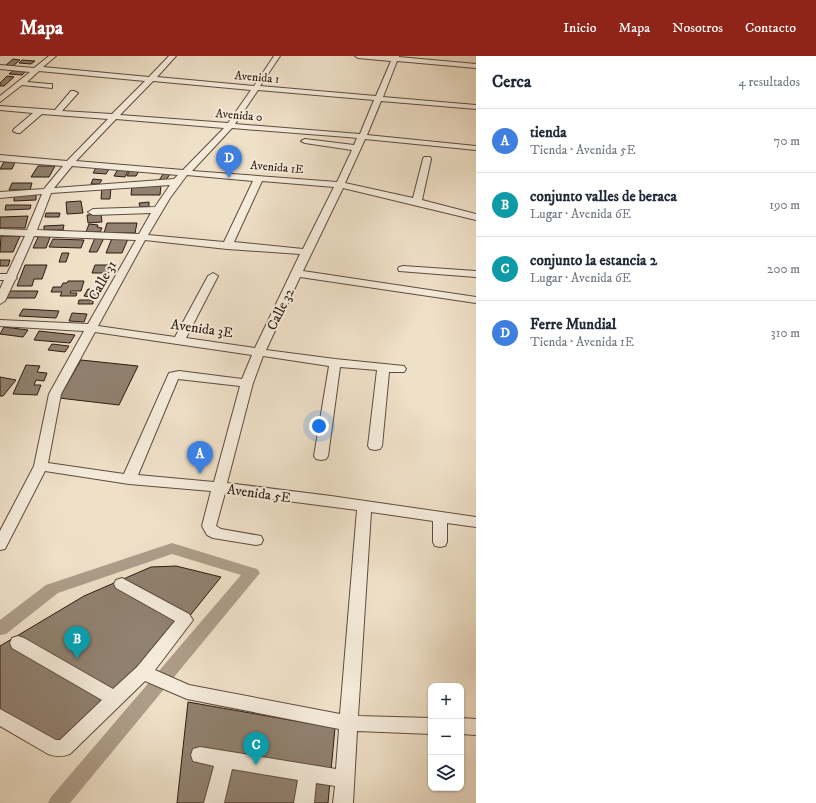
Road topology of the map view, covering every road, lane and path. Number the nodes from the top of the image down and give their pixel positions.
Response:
1 (52, 56) edge
2 (173, 56) edge
3 (277, 56) edge
4 (358, 56) edge
5 (396, 58) edge
6 (476, 66) edge
7 (0, 67) edge
8 (36, 69) junction
9 (151, 79) junction
10 (19, 83) junction
11 (49, 86) dead end
12 (254, 88) junction
13 (74, 93) dead end
14 (379, 98) junction
15 (0, 100) edge
16 (476, 107) edge
17 (0, 108) edge
18 (40, 111) junction
19 (56, 113) junction
20 (114, 117) junction
21 (230, 126) junction
22 (17, 131) dead end
23 (361, 138) junction
24 (305, 141) dead end
25 (357, 148) junction
26 (476, 148) edge
27 (0, 158) edge
28 (427, 159) dead end
29 (69, 164) junction
30 (187, 172) junction
31 (259, 178) junction
32 (176, 182) junction
33 (340, 185) junction
34 (48, 190) junction
35 (0, 195) edge
36 (417, 202) junction
37 (158, 210) junction
38 (93, 212) dead end
39 (476, 217) edge
40 (0, 232) edge
41 (31, 233) junction
42 (142, 236) junction
43 (227, 246) junction
44 (306, 252) junction
45 (403, 269) dead end
46 (297, 273) junction
47 (476, 274) edge
48 (213, 276) dead end
49 (0, 277) edge
50 (12, 278) junction
51 (476, 300) edge
52 (0, 301) edge
53 (0, 322) edge
54 (91, 328) junction
55 (179, 340) junction
56 (259, 351) junction
57 (335, 363) junction
58 (383, 368) junction
59 (400, 369) dead end
60 (247, 383) junction
61 (375, 446) dead end
62 (321, 456) dead end
63 (41, 466) junction
64 (129, 479) junction
65 (218, 487) junction
66 (364, 506) junction
67 (440, 517) junction
68 (476, 522) edge
69 (256, 540) dead end
70 (440, 542) dead end
71 (0, 545) edge
72 (122, 584) dead end
73 (18, 643) dead end
74 (144, 673) junction
75 (115, 699) junction
76 (0, 717) edge
77 (349, 723) junction
78 (428, 726) edge
79 (464, 726) edge
80 (476, 727) edge
81 (200, 755) dead end
82 (225, 759) junction
83 (308, 773) junction
84 (345, 780) junction
85 (214, 803) edge
86 (304, 803) edge
87 (343, 803) edge

1 - 8 street
2 - 9 street
3 - 12 street, Calle 31
4 - 5 street
5 - 6 street
5 - 14 street, Calle 32
7 - 8 street, Avenida 1
8 - 9 street, Avenida 1
8 - 10 street
9 - 12 street, Avenida 1
9 - 20 street
10 - 11 street
10 - 15 street
12 - 14 street, Avenida 1
12 - 21 street, Calle 31
13 - 19 street
14 - 16 street, Avenida 1
14 - 23 street, Calle 32
17 - 18 street, Avenida 0
18 - 19 street, Avenida 0
18 - 22 street
19 - 20 street, Avenida 0
20 - 21 street, Avenida 0
20 - 29 street
21 - 23 street, Avenida 0
21 - 30 street, Calle 31
23 - 25 street, Calle 32
23 - 26 street, Avenida 0
24 - 25 street
25 - 33 street, Calle 32
27 - 29 street, Avenida 1E
28 - 36 street
29 - 30 street, Avenida 1E
29 - 34 street
30 - 31 street, Avenida 1E
30 - 32 street, Calle 31
31 - 33 street, Avenida 1E
31 - 43 street
32 - 34 street
32 - 37 street, Calle 31
33 - 36 street, Avenida 1E
33 - 44 street, Calle 32
34 - 35 street
34 - 41 street
36 - 39 street, Avenida 1E
37 - 38 street
37 - 42 street, Calle 31
40 - 41 street
41 - 42 street
41 - 50 street
42 - 43 street
42 - 54 street, Calle 31
43 - 44 street
44 - 46 street, Calle 32
45 - 47 street
46 - 51 street
46 - 56 street, Calle 32
48 - 55 street
49 - 50 street
50 - 52 street
53 - 54 street, Avenida 3E
54 - 55 street, Avenida 3E
54 - 63 street, Calle 31
55 - 56 street, Avenida 3E
56 - 57 street, Avenida 3E
56 - 60 street, Calle 32
57 - 58 street, Avenida 3E
57 - 62 street
58 - 59 street, Avenida 3E
58 - 61 street
60 - 64 street
60 - 65 street, Calle 32
63 - 64 street, Avenida 5E
63 - 71 street, Calle 31
64 - 65 street, Avenida 5E
65 - 66 street, Avenida 5E
65 - 69 street, Calle 32
66 - 67 street, Avenida 5E
66 - 77 street
67 - 68 street, Avenida 5E
67 - 70 street
72 - 74 street
73 - 75 street
74 - 75 street
74 - 77 street
75 - 76 street
77 - 78 street
77 - 84 street
79 - 80 street
81 - 82 street
82 - 83 street
82 - 85 street
83 - 84 street
83 - 86 street
84 - 87 street

